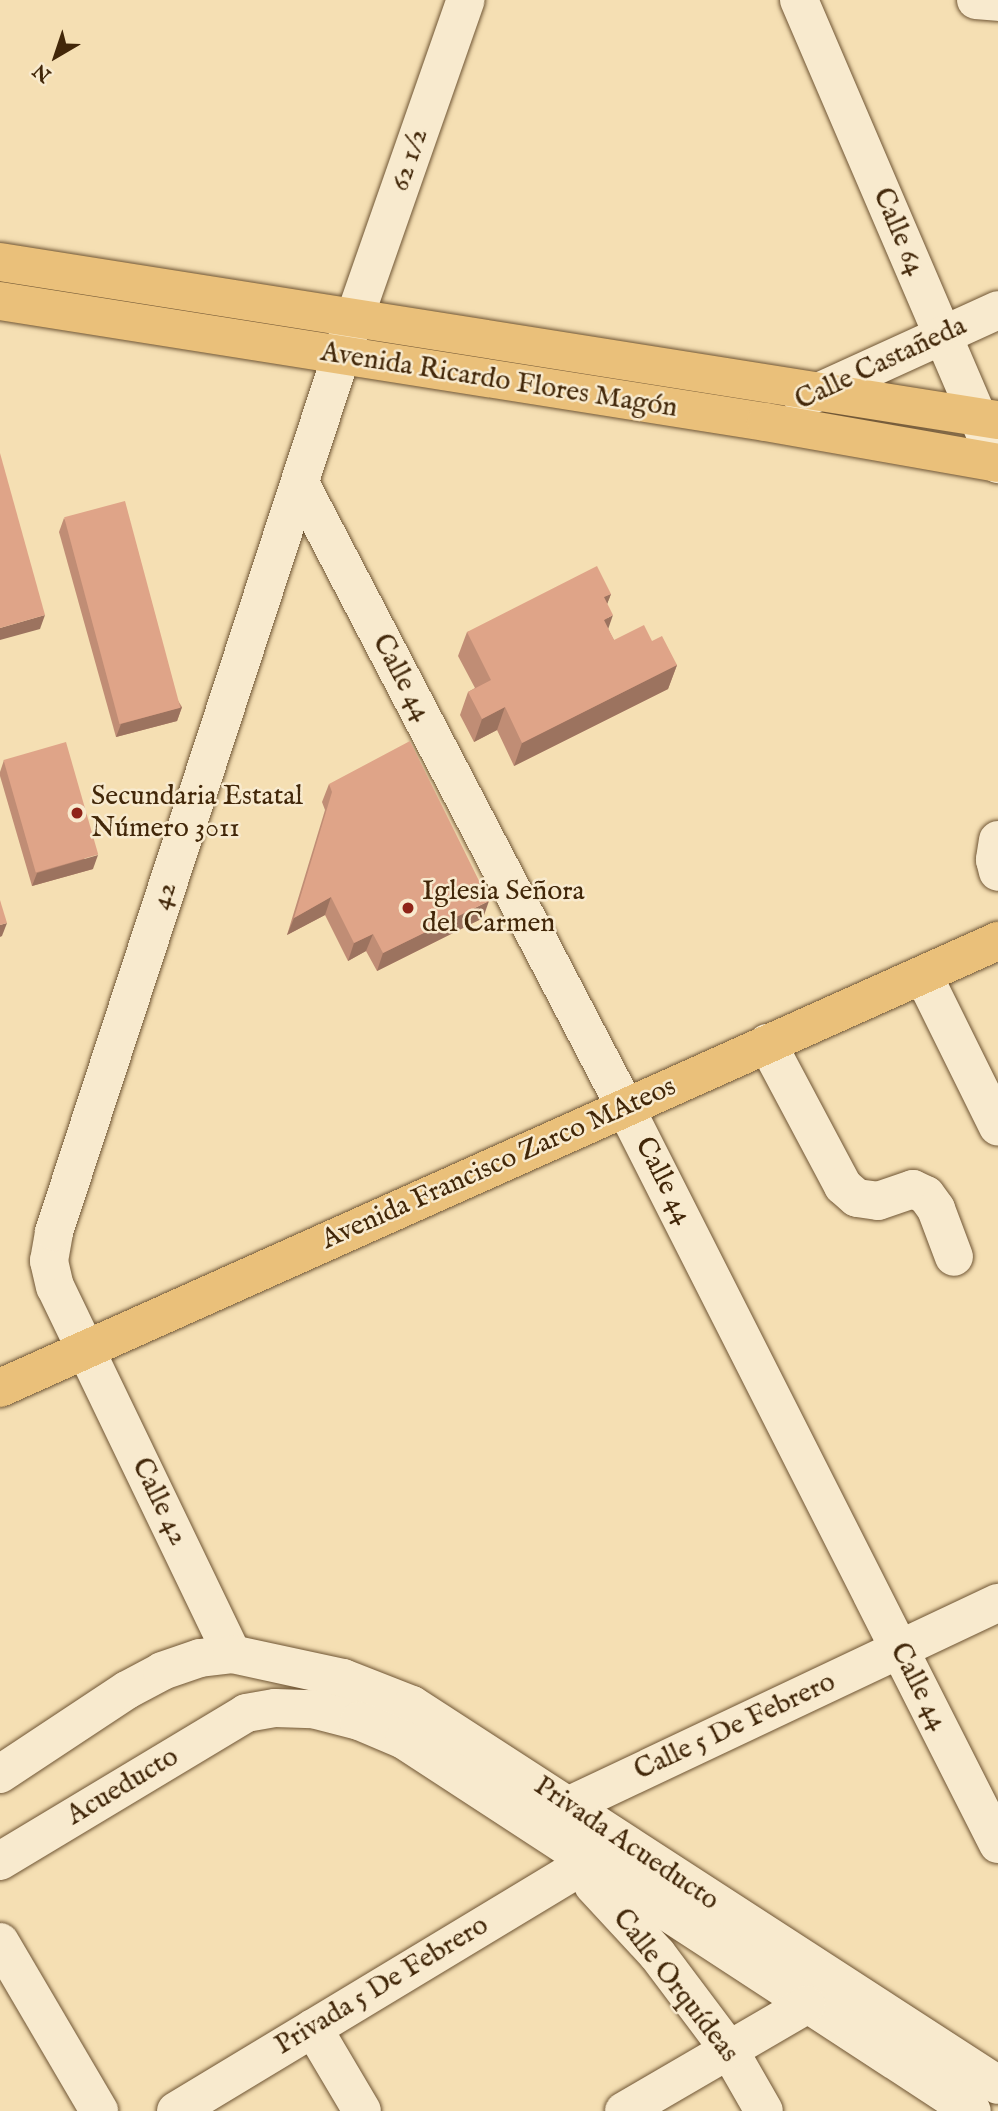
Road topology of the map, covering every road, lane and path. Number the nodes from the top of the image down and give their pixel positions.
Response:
1 (467, 0) edge
2 (799, 0) edge
3 (976, 0) edge
4 (998, 2) edge
5 (0, 262) edge
6 (0, 301) edge
7 (998, 310) edge
8 (354, 320) junction
9 (942, 335) junction
10 (341, 356) junction
11 (816, 391) junction
12 (987, 418) edge
13 (766, 422) junction
14 (998, 464) edge
15 (300, 485) junction
16 (998, 840) edge
17 (998, 872) edge
18 (998, 941) edge
19 (923, 975) junction
20 (767, 1043) junction
21 (625, 1107) junction
22 (998, 1127) edge
23 (954, 1257) dead end
24 (85, 1351) junction
25 (0, 1388) edge
26 (998, 1602) edge
27 (899, 1650) junction
28 (232, 1654) junction
29 (246, 1713) joint
30 (0, 1774) edge
31 (570, 1805) junction
32 (998, 1844) edge
33 (0, 1861) edge
34 (583, 1865) junction
35 (713, 1924) junction
36 (0, 1942) edge
37 (806, 2005) junction
38 (313, 2028) junction
39 (729, 2050) junction
40 (998, 2085) edge
41 (99, 2111) edge
42 (176, 2111) edge
43 (362, 2111) edge
44 (624, 2111) edge
45 (764, 2111) edge
46 (971, 2111) edge

1 - 8 street, 62 1/2
2 - 9 street, Calle 64
3 - 4 street
5 - 8 main road, Avenida Ricardo Flores Magón
6 - 10 main road, Avenida Ricardo Flores Magón
7 - 9 street, Calle Castañeda
8 - 10 street, 42
8 - 11 main road, Avenida Ricardo Flores Magón
9 - 11 street, Calle Castañeda
9 - 12 street, Calle 64
10 - 13 main road, Avenida Ricardo Flores Magón
10 - 15 street, 42
11 - 12 main road, Avenida Ricardo Flores Magón
11 - 13 street, Calle Castañeda
12 - 14 street, Calle 64
13 - 14 main road, Avenida Ricardo Flores Magón
15 - 21 street, Calle 44
15 - 24 street, 42
16 - 17 street
18 - 19 main road, Avenida Francisco Zarco MAteos
19 - 20 main road, Avenida Francisco Zarco MAteos
19 - 22 street
20 - 21 main road, Avenida Francisco Zarco MAteos
20 - 23 street
21 - 24 main road, Avenida Francisco Zarco MAteos
21 - 27 street, Calle 44
24 - 25 main road, Avenida Francisco Zarco MAteos
24 - 28 street, Calle 42
26 - 27 street, Calle 5 De Febrero
27 - 31 street, Calle 5 De Febrero
27 - 32 street, Calle 44
28 - 30 street
28 - 31 street, Privada Acueducto
29 - 33 street, Acueducto
29 - 34 street, Privada Acueducto
31 - 35 street, Privada Acueducto
34 - 35 street, Privada Acueducto
34 - 38 street, Privada 5 De Febrero
34 - 39 street, Calle Orquídeas
35 - 37 street, Privada Acueducto
35 - 40 street, Privada Acueducto
36 - 41 street
37 - 39 street
37 - 46 street, Privada Acueducto
38 - 42 street, Privada 5 De Febrero
38 - 43 street
39 - 44 street
39 - 45 street, Calle Orquídeas

